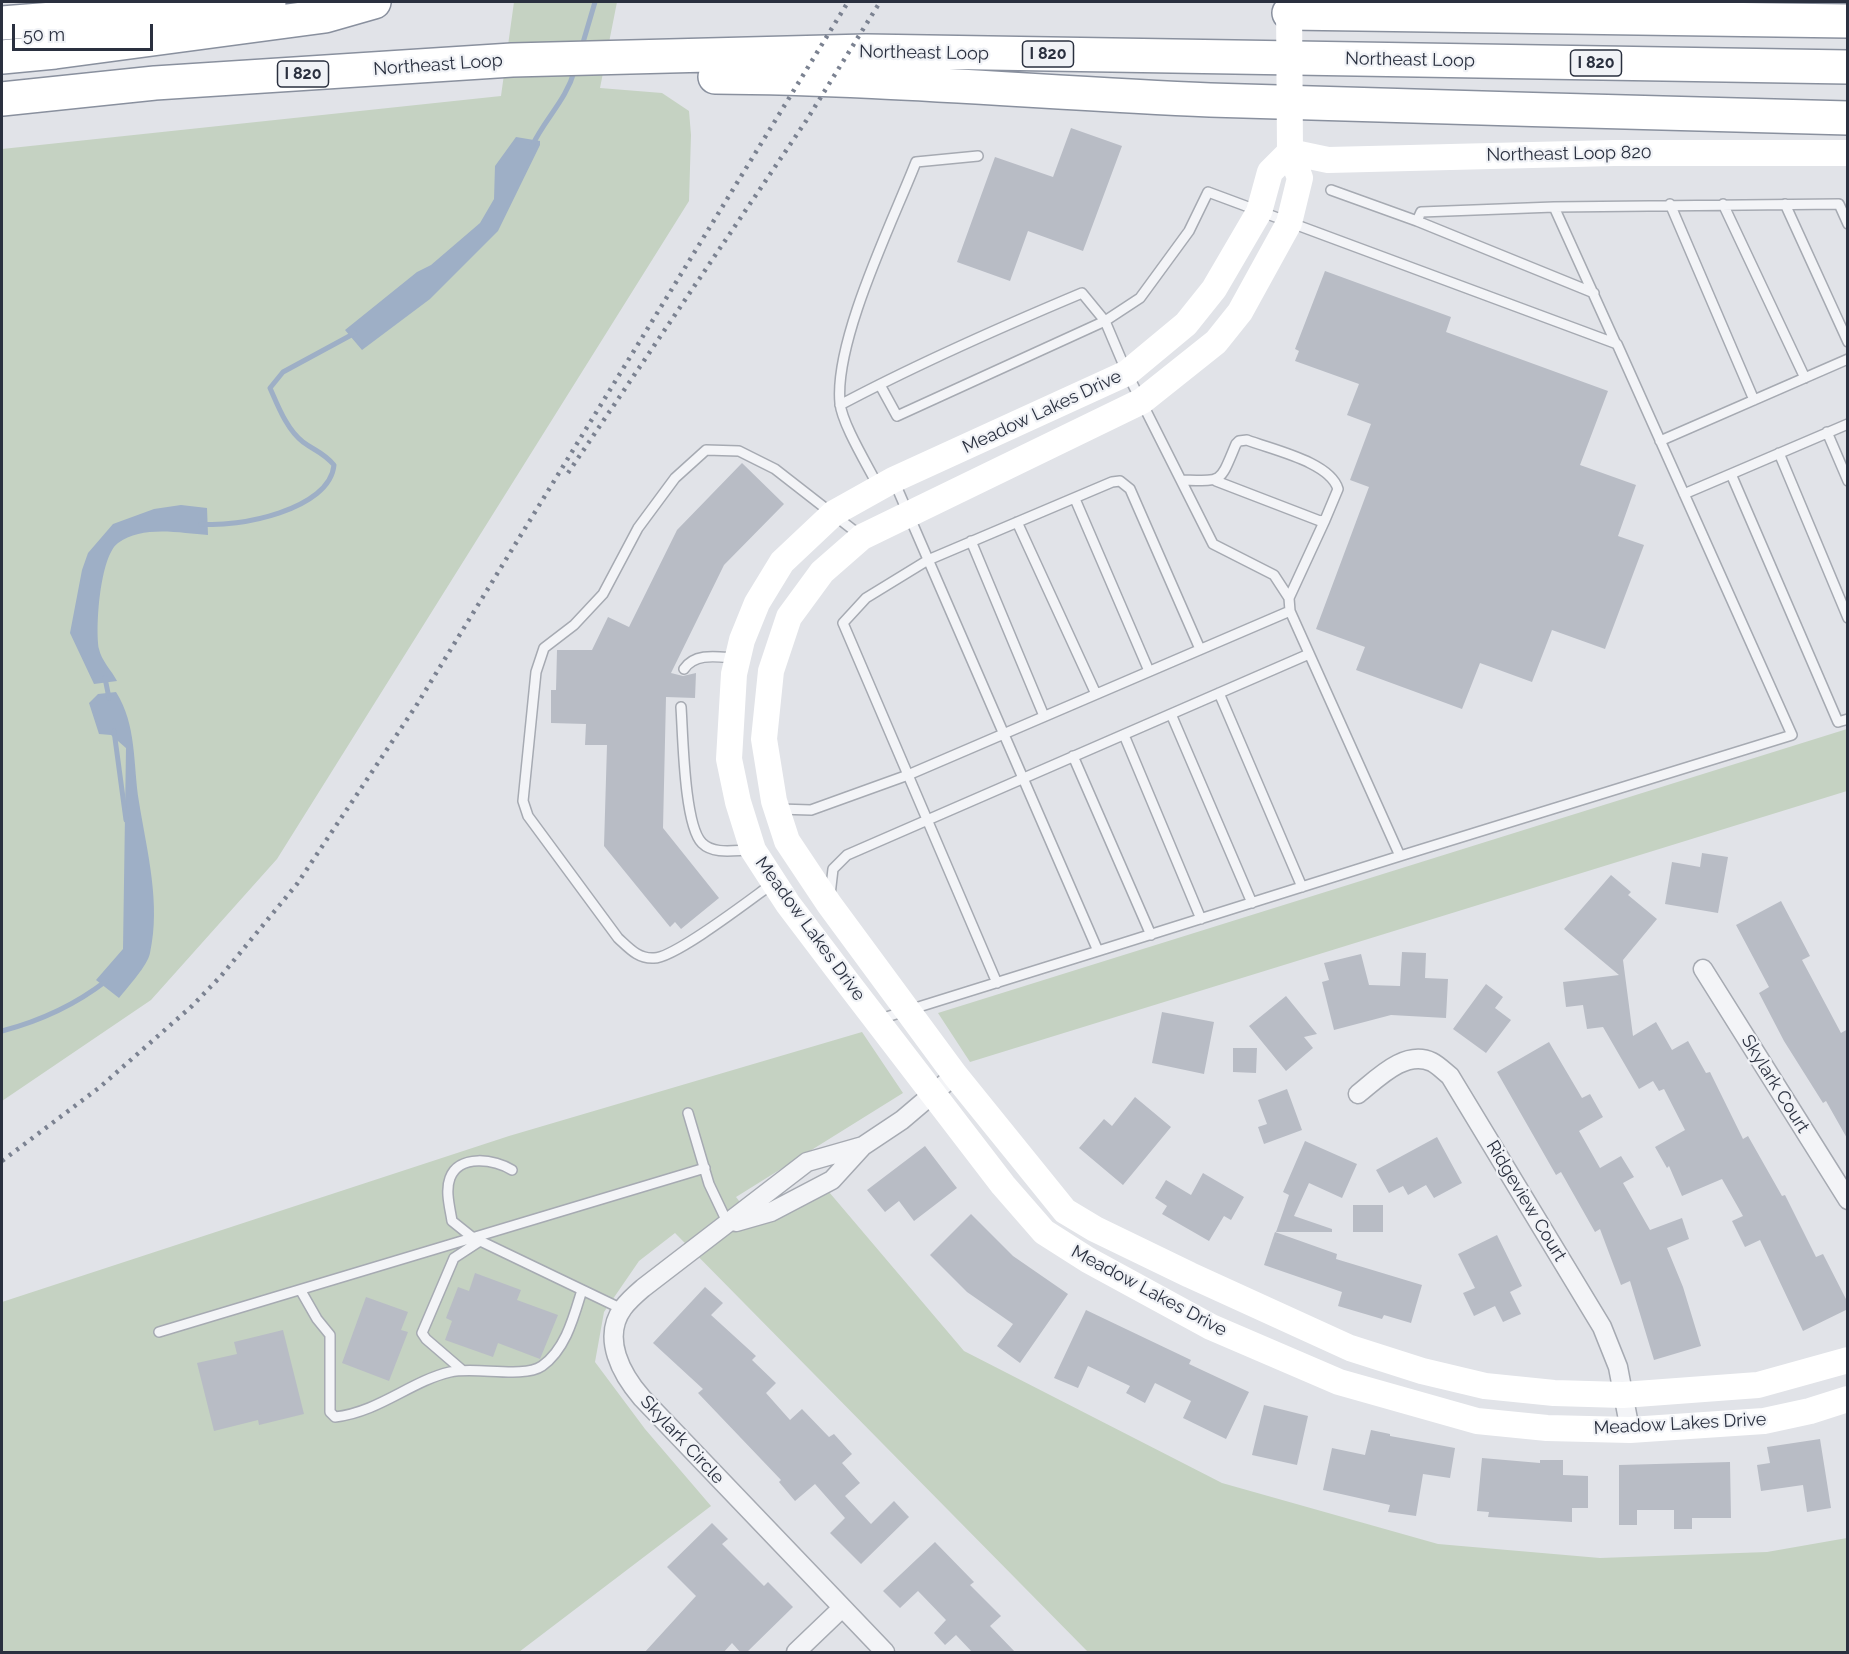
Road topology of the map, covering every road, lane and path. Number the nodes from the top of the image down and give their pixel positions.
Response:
1 (270, 2) edge
2 (374, 2) edge
3 (1289, 7) edge
4 (1848, 21) edge
5 (2, 23) edge
6 (2, 57) edge
7 (626, 67) junction
8 (1848, 67) edge
9 (93, 90) junction
10 (2, 99) edge
11 (2, 116) edge
12 (1848, 118) edge
13 (1290, 153) junction
14 (1848, 153) edge
15 (978, 156) dead end
16 (1331, 190) dead end
17 (1670, 204) junction
18 (1723, 204) junction
19 (1785, 204) junction
20 (1554, 207) junction
21 (1259, 212) junction
22 (1417, 221) junction
23 (1289, 223) junction
24 (1848, 224) edge
25 (1594, 293) junction
26 (1105, 321) junction
27 (1848, 342) edge
28 (1616, 344) junction
29 (1848, 359) edge
30 (1127, 373) junction
31 (1804, 378) junction
32 (880, 385) junction
33 (1754, 400) junction
34 (1142, 401) junction
35 (840, 405) junction
36 (1848, 424) edge
37 (1827, 432) junction
38 (1660, 441) junction
39 (1779, 453) junction
40 (1731, 474) junction
41 (1181, 480) junction
42 (1216, 481) junction
43 (1848, 481) edge
44 (886, 484) junction
45 (1684, 494) junction
46 (1075, 499) junction
47 (834, 513) junction
48 (908, 515) junction
49 (1325, 520) junction
50 (1017, 522) junction
51 (862, 537) junction
52 (971, 541) junction
53 (928, 560) junction
54 (1289, 598) junction
55 (1290, 611) junction
56 (1848, 618) edge
57 (1200, 649) junction
58 (1310, 654) junction
59 (738, 658) junction
60 (684, 669) dead end
61 (1149, 671) junction
62 (1219, 693) junction
63 (1096, 694) junction
64 (681, 707) dead end
65 (1171, 714) junction
66 (1044, 716) junction
67 (1848, 719) edge
68 (1003, 734) junction
69 (1124, 735) junction
70 (1073, 756) junction
71 (908, 774) junction
72 (1023, 778) junction
73 (776, 808) junction
74 (928, 820) junction
75 (753, 850) junction
76 (1400, 856) junction
77 (774, 883) junction
78 (1302, 887) junction
79 (1252, 903) junction
80 (829, 904) junction
81 (1201, 919) junction
82 (1151, 935) junction
83 (1098, 951) junction
84 (1703, 969) dead end
85 (997, 982) junction
86 (907, 1010) junction
87 (877, 1020) junction
88 (955, 1075) junction
89 (933, 1094) junction
90 (1358, 1094) dead end
91 (688, 1113) dead end
92 (863, 1146) junction
93 (705, 1168) junction
94 (512, 1170) dead end
95 (1848, 1200) edge
96 (728, 1224) junction
97 (476, 1239) junction
98 (582, 1290) junction
99 (301, 1291) junction
100 (622, 1309) junction
101 (159, 1332) dead end
102 (1848, 1360) edge
103 (462, 1370) junction
104 (1623, 1395) junction
105 (1848, 1399) edge
106 (1630, 1430) junction
107 (842, 1608) junction
108 (796, 1653) edge
109 (885, 1653) edge

1 - 5 highway
2 - 6 highway
3 - 4 highway
3 - 13 street, bridge
7 - 8 highway, Northeast Loop / I 820
7 - 9 highway, Northeast Loop / I 820
7 - 12 highway
9 - 10 highway, Northeast Loop / I 820
9 - 11 highway
13 - 14 street, Northeast Loop 820
13 - 21 street, Meadow Lakes Drive
13 - 23 street, Meadow Lakes Drive
15 - 35 lane
16 - 22 lane
17 - 18 lane
17 - 20 lane
17 - 33 lane
18 - 19 lane
18 - 31 lane
19 - 24 lane
19 - 27 lane
20 - 22 lane
20 - 25 lane
21 - 23 lane
21 - 26 lane
21 - 30 street, Meadow Lakes Drive
22 - 25 lane
23 - 28 lane
23 - 34 street, Meadow Lakes Drive
25 - 28 lane
26 - 30 lane
26 - 32 lane
26 - 32 lane
28 - 38 lane
29 - 31 lane
30 - 34 lane
30 - 44 street, Meadow Lakes Drive
31 - 33 lane
32 - 35 lane
33 - 38 lane
34 - 41 lane
34 - 48 street, Meadow Lakes Drive
35 - 44 lane
36 - 37 lane
37 - 39 lane
37 - 43 lane
38 - 45 lane
39 - 40 lane
39 - 56 lane
40 - 45 lane
40 - 67 lane
41 - 42 lane
41 - 54 lane
42 - 49 lane
42 - 49 lane
44 - 47 street, Meadow Lakes Drive
44 - 48 lane
45 - 76 lane
46 - 50 lane
46 - 57 lane
46 - 61 lane
47 - 51 lane
47 - 59 street, Meadow Lakes Drive
47 - 77 lane
48 - 51 street, Meadow Lakes Drive
48 - 53 lane
49 - 54 lane
50 - 52 lane
50 - 63 lane
51 - 73 street, Meadow Lakes Drive
52 - 53 lane
52 - 66 lane
53 - 68 lane
53 - 71 lane
54 - 55 lane
55 - 57 lane
55 - 58 lane
57 - 61 lane
58 - 62 lane
58 - 76 lane
59 - 60 lane
59 - 75 street, Meadow Lakes Drive
61 - 63 lane
62 - 65 lane
62 - 78 lane
63 - 66 lane
64 - 75 lane
65 - 69 lane
65 - 79 lane
66 - 68 lane
68 - 71 lane
68 - 72 lane
69 - 70 lane
69 - 81 lane
70 - 72 lane
70 - 82 lane
71 - 73 lane
71 - 74 lane
72 - 74 lane
72 - 83 lane
73 - 80 street, Meadow Lakes Drive
74 - 80 lane
74 - 85 lane
75 - 77 street, Meadow Lakes Drive
76 - 78 lane
77 - 87 street, Meadow Lakes Drive
78 - 79 lane
79 - 81 lane
80 - 86 street, Meadow Lakes Drive
81 - 82 lane
82 - 83 lane
83 - 85 lane
84 - 95 street, Skylark Court
85 - 86 lane
86 - 87 lane
86 - 88 street, Meadow Lakes Drive
87 - 89 street, Meadow Lakes Drive
88 - 89 street, Skylark Circle
88 - 104 street, Meadow Lakes Drive
89 - 92 street, Skylark Circle
89 - 106 street, Meadow Lakes Drive
90 - 104 street, Ridgeview Court
91 - 93 lane
92 - 96 street, Skylark Circle
92 - 96 street, Skylark Circle
93 - 96 lane
93 - 97 lane
94 - 97 lane
96 - 100 street, Skylark Circle
97 - 98 lane
97 - 99 lane
97 - 103 lane
98 - 100 lane
98 - 103 lane
99 - 101 lane
99 - 103 lane
100 - 107 street, Skylark Circle
102 - 104 street, Meadow Lakes Drive
104 - 106 street, Ridgeview Court
105 - 106 street, Meadow Lakes Drive
107 - 108 street
107 - 109 street, Skylark Circle

